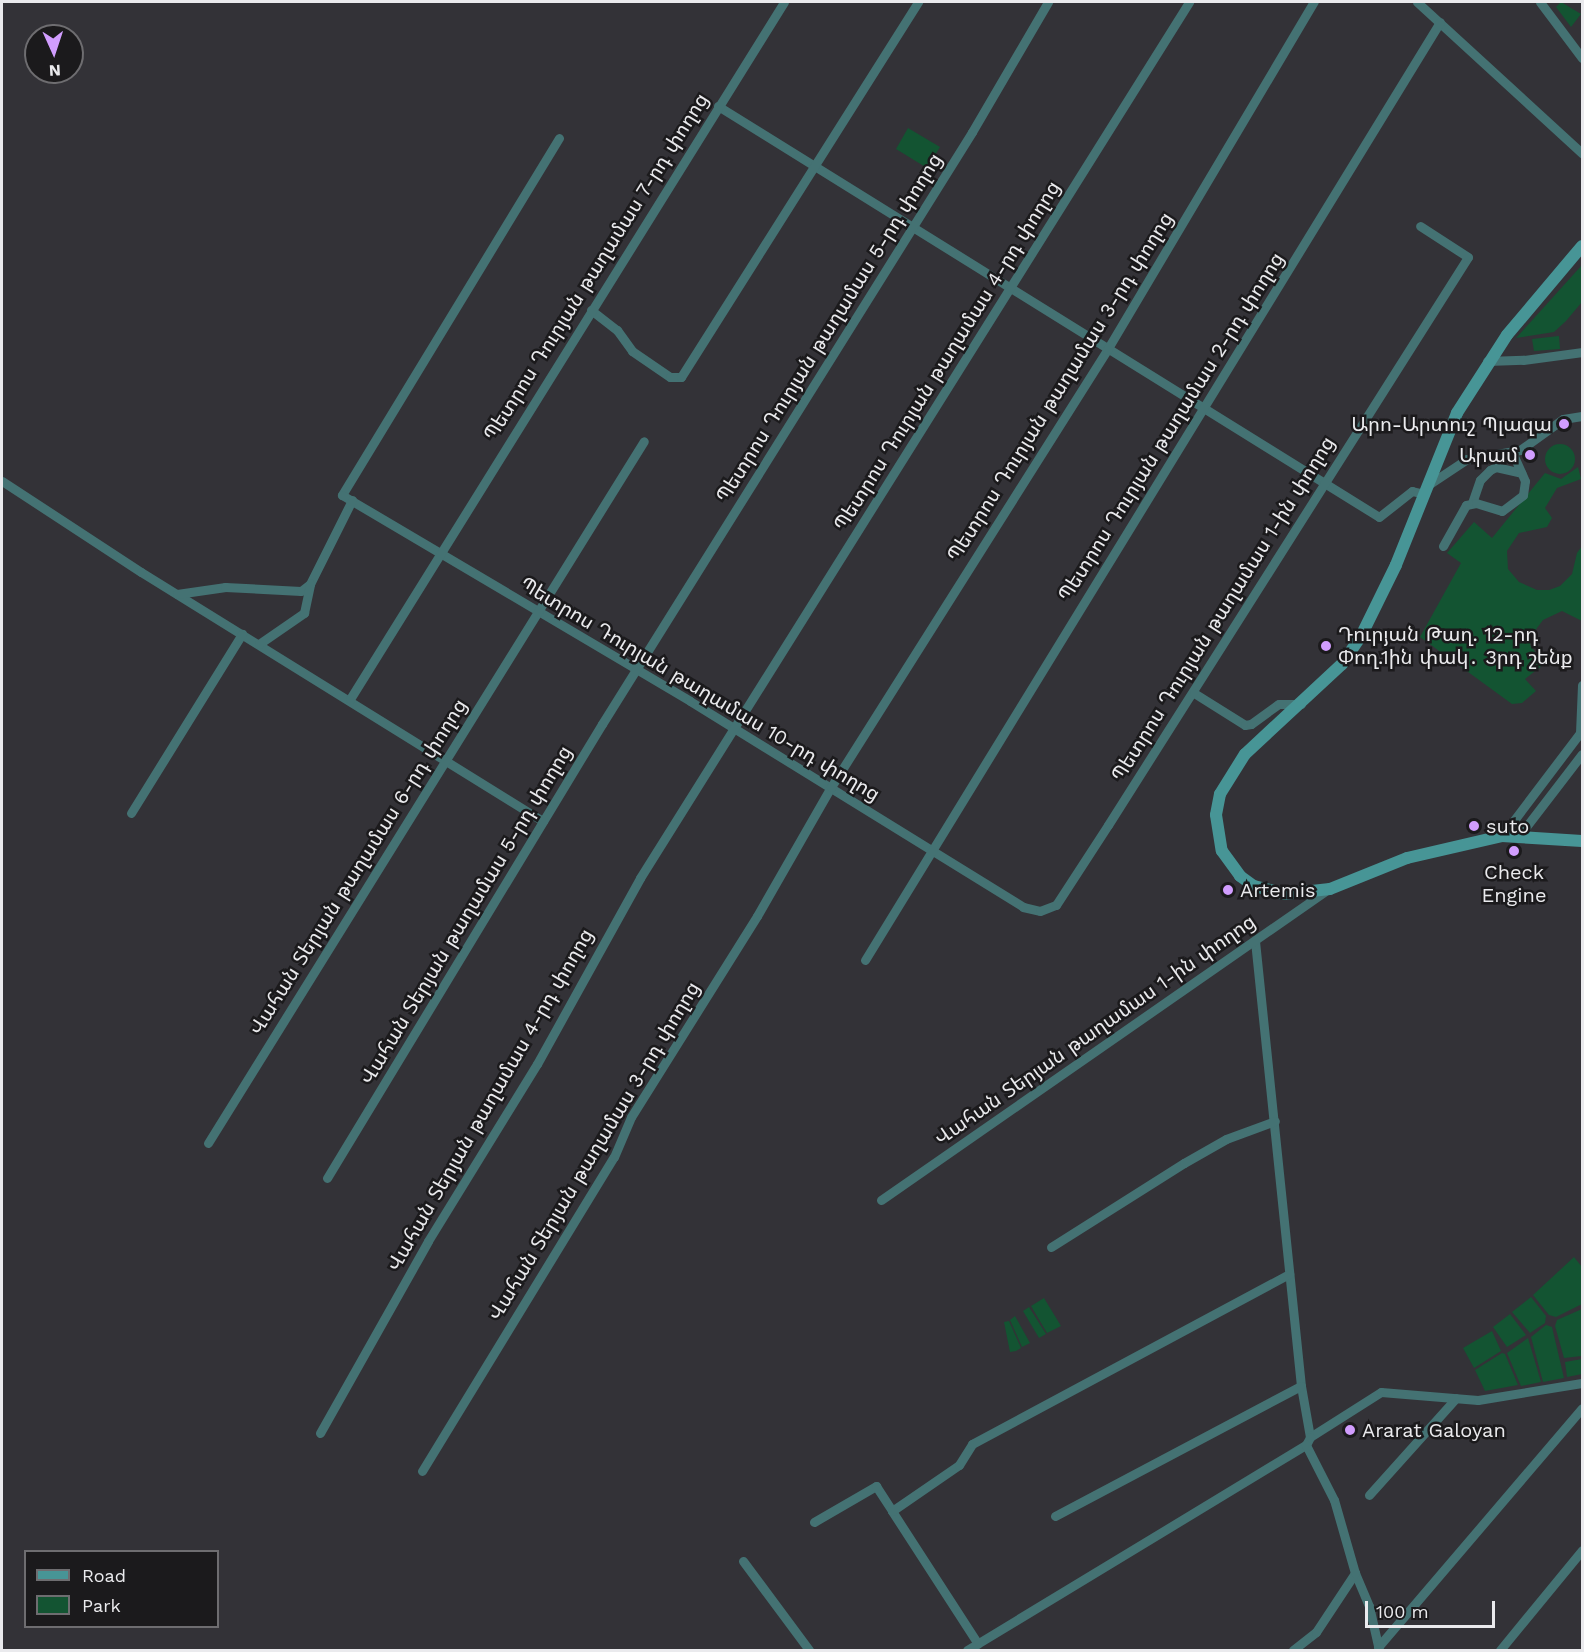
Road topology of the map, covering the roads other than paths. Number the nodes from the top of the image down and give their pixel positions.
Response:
1 (784, 2) edge
2 (918, 2) edge
3 (1048, 2) edge
4 (1189, 2) edge
5 (1314, 2) edge
6 (1417, 2) edge
7 (1540, 2) edge
8 (1440, 22) junction
9 (1582, 58) edge
10 (718, 106) junction
11 (560, 138) dead end
12 (1582, 153) edge
13 (815, 166) junction
14 (1420, 226) dead end
15 (912, 228) junction
16 (1582, 246) edge
17 (1009, 290) junction
18 (591, 310) junction
19 (1107, 350) junction
20 (1582, 352) edge
21 (1487, 361) junction
22 (1204, 410) junction
23 (1582, 416) edge
24 (645, 441) dead end
25 (1512, 452) junction
26 (1521, 473) junction
27 (2, 481) edge
28 (1324, 482) junction
29 (1425, 490) junction
30 (352, 501) junction
31 (1472, 503) junction
32 (1443, 546) dead end
33 (440, 553) junction
34 (310, 584) junction
35 (177, 594) junction
36 (537, 610) junction
37 (242, 634) junction
38 (259, 644) junction
39 (637, 671) junction
40 (1582, 685) edge
41 (1194, 693) junction
42 (350, 699) junction
43 (1301, 704) junction
44 (735, 729) junction
45 (1582, 754) edge
46 (445, 760) junction
47 (831, 787) junction
48 (131, 813) dead end
49 (543, 821) junction
50 (1502, 836) junction
51 (1519, 836) junction
52 (1582, 841) edge
53 (930, 850) junction
54 (1330, 889) junction
55 (1040, 910) joint
56 (1255, 941) junction
57 (865, 960) dead end
58 (1275, 1121) junction
59 (208, 1143) dead end
60 (327, 1178) dead end
61 (881, 1200) dead end
62 (1051, 1247) dead end
63 (1289, 1274) junction
64 (1582, 1383) edge
65 (1301, 1386) junction
66 (1456, 1398) junction
67 (1582, 1408) edge
68 (320, 1433) dead end
69 (1308, 1441) junction
70 (422, 1471) dead end
71 (1369, 1495) dead end
72 (892, 1512) junction
73 (1054, 1516) dead end
74 (814, 1522) dead end
75 (1582, 1550) edge
76 (743, 1561) dead end
77 (1355, 1573) junction
78 (978, 1644) junction
79 (1379, 1649) edge
80 (809, 1650) edge
81 (967, 1650) edge
82 (1293, 1650) edge
83 (1500, 1650) edge

1 - 10 street, Պետրոս Դուրյան թաղամաս 7-րդ փողոց
2 - 13 street
3 - 15 street, Պետրոս Դուրյան թաղամաս 5-րդ փողոց
4 - 17 street, Պետրոս Դուրյան թաղամաս 4-րդ փողոց
5 - 19 street, Պետրոս Դուրյան թաղամաս 3-րդ փողոց
6 - 8 street
7 - 9 street
8 - 12 street
8 - 22 street, Պետրոս Դուրյան թաղամաս 2-րդ փողոց
10 - 13 street
10 - 18 street, Պետրոս Դուրյան թաղամաս 7-րդ փողոց
11 - 30 street, Պետրոս Դուրյան թաղամաս 10-րդ փողոց
13 - 15 street
13 - 18 street
14 - 28 street, Պետրոս Դուրյան թաղամաս 1-ին փողոց
15 - 17 street
15 - 39 street, Պետրոս Դուրյան թաղամաս 5-րդ փողոց
16 - 21 main road
17 - 19 street
17 - 44 street, Պետրոս Դուրյան թաղամաս 4-րդ փողոց
18 - 33 street, Պետրոս Դուրյան թաղամաս 7-րդ փողոց
19 - 22 street
19 - 47 street, Պետրոս Դուրյան թաղամաս 3-րդ փողոց
20 - 21 street
21 - 29 main road
22 - 28 street
22 - 53 street, Պետրոս Դուրյան թաղամաս 2-րդ փողոց
23 - 25 street
24 - 36 street, Վահան Տերյան թաղամաս 6-րդ փողոց
25 - 26 street
25 - 29 street
26 - 31 street
26 - 31 street
27 - 35 street
28 - 29 street
28 - 41 street, Պետրոս Դուրյան թաղամաս 1-ին փողոց
29 - 43 main road
30 - 33 street, Պետրոս Դուրյան թաղամաս 10-րդ փողոց
30 - 34 street
31 - 32 street
33 - 36 street, Պետրոս Դուրյան թաղամաս 10-րդ փողոց
33 - 42 street, Պետրոս Դուրյան թաղամաս 7-րդ փողոց
34 - 35 street
34 - 38 street
35 - 37 street
36 - 39 street, Պետրոս Դուրյան թաղամաս 10-րդ փողոց
36 - 46 street, Վահան Տերյան թաղամաս 6-րդ փողոց
37 - 38 street
37 - 48 street
38 - 42 street
39 - 44 street, Պետրոս Դուրյան թաղամաս 10-րդ փողոց
39 - 49 street, Վահան Տերյան թաղամաս 5-րդ փողոց
40 - 50 street
41 - 43 street
41 - 55 street, Պետրոս Դուրյան թաղամաս 1-ին փողոց
42 - 46 street
43 - 54 main road
44 - 47 street, Պետրոս Դուրյան թաղամաս 10-րդ փողոց
44 - 68 street, Վահան Տերյան թաղամաս 4-րդ փողոց
45 - 51 street
46 - 49 street
46 - 59 street, Վահան Տերյան թաղամաս 6-րդ փողոց
47 - 53 street, Պետրոս Դուրյան թաղամաս 10-րդ փողոց
47 - 70 street, Վահան Տերյան թաղամաս 3-րդ փողոց
49 - 60 street, Վահան Տերյան թաղամաս 5-րդ փողոց
50 - 51 main road
50 - 54 main road
51 - 52 main road
53 - 55 street, Պետրոս Դուրյան թաղամաս 10-րդ փողոց
53 - 57 street, Պետրոս Դուրյան թաղամաս 2-րդ փողոց
54 - 56 street, Վահան Տերյան թաղամաս 1-ին փողոց
56 - 58 street
56 - 61 street, Վահան Տերյան թաղամաս 1-ին փողոց
58 - 62 street
58 - 63 street
63 - 65 street
63 - 72 street
64 - 66 street
65 - 69 street
65 - 73 street
66 - 69 street
66 - 71 street
67 - 79 street
69 - 77 street
69 - 78 street
72 - 74 street
72 - 78 street
75 - 83 street
76 - 80 street
77 - 79 street
77 - 82 street
78 - 81 street

